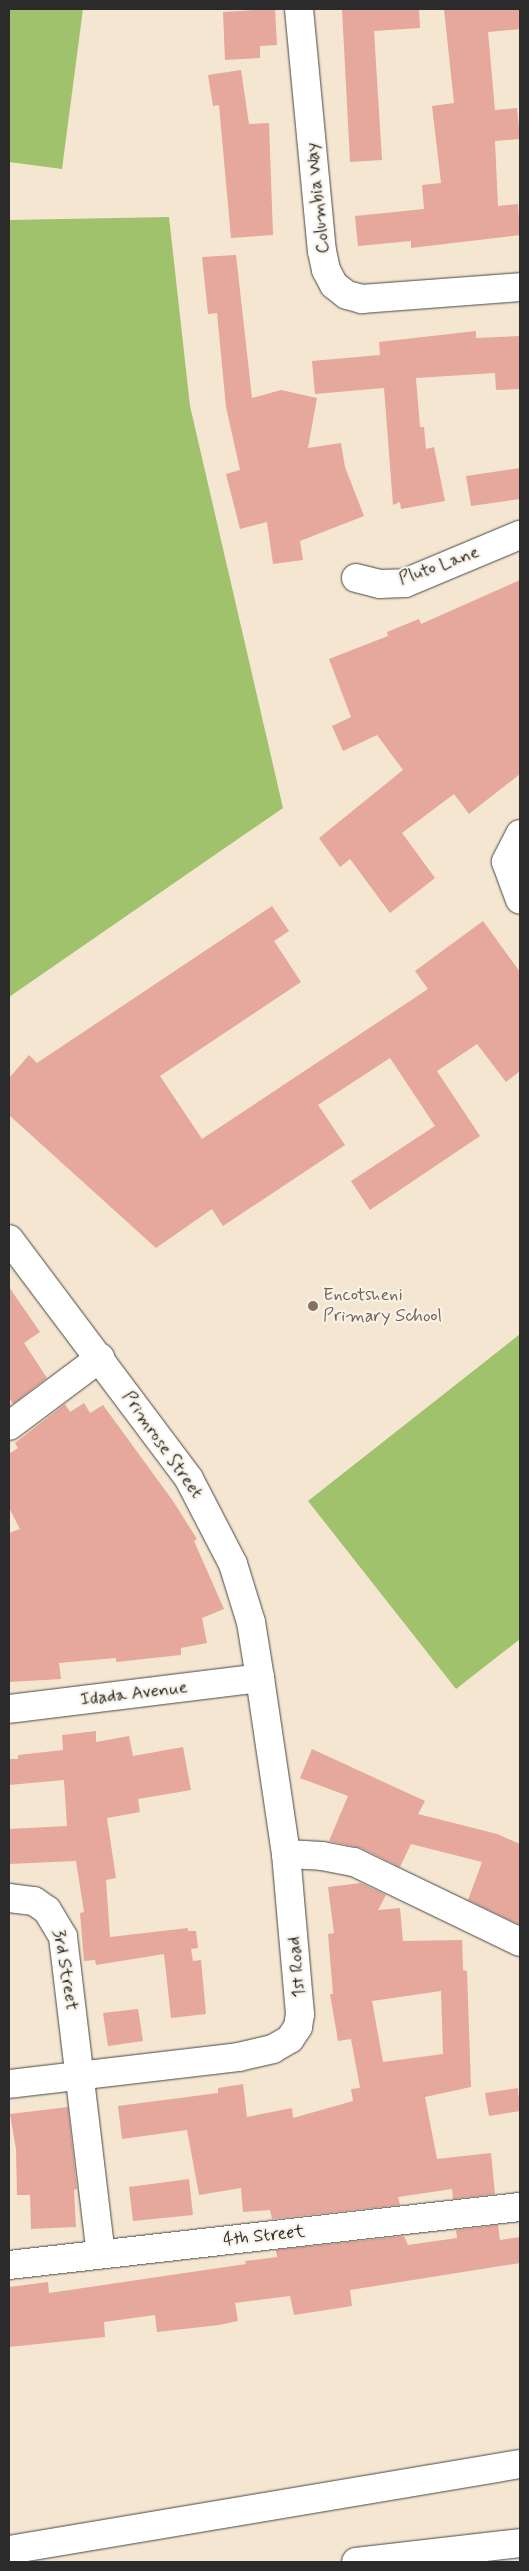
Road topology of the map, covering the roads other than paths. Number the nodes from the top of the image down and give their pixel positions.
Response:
1 (300, 9) edge
2 (520, 286) edge
3 (520, 535) edge
4 (356, 578) dead end
5 (520, 834) edge
6 (520, 900) edge
7 (9, 1239) edge
8 (100, 1358) junction
9 (9, 1426) edge
10 (260, 1678) junction
11 (9, 1709) edge
12 (286, 1854) junction
13 (9, 1898) edge
14 (520, 1942) edge
15 (79, 2076) junction
16 (9, 2084) edge
17 (520, 2207) edge
18 (101, 2254) junction
19 (9, 2266) edge
20 (520, 2464) edge
21 (520, 2543) edge
22 (9, 2550) edge
23 (356, 2562) edge

1 - 2 main road, Columbia Way
3 - 4 main road, Pluto Lane
5 - 6 main road
7 - 8 main road, Primrose Street
8 - 9 main road
8 - 10 main road, Primrose Street
10 - 11 main road, Idada Avenue
10 - 12 main road, 1st Road
12 - 14 main road
12 - 15 main road, 1st Road
13 - 15 main road, 3rd Street
15 - 16 main road, 1st Road
15 - 18 main road
17 - 18 main road, 4th Street
18 - 19 main road, 4th Street
20 - 22 main road
21 - 23 main road

